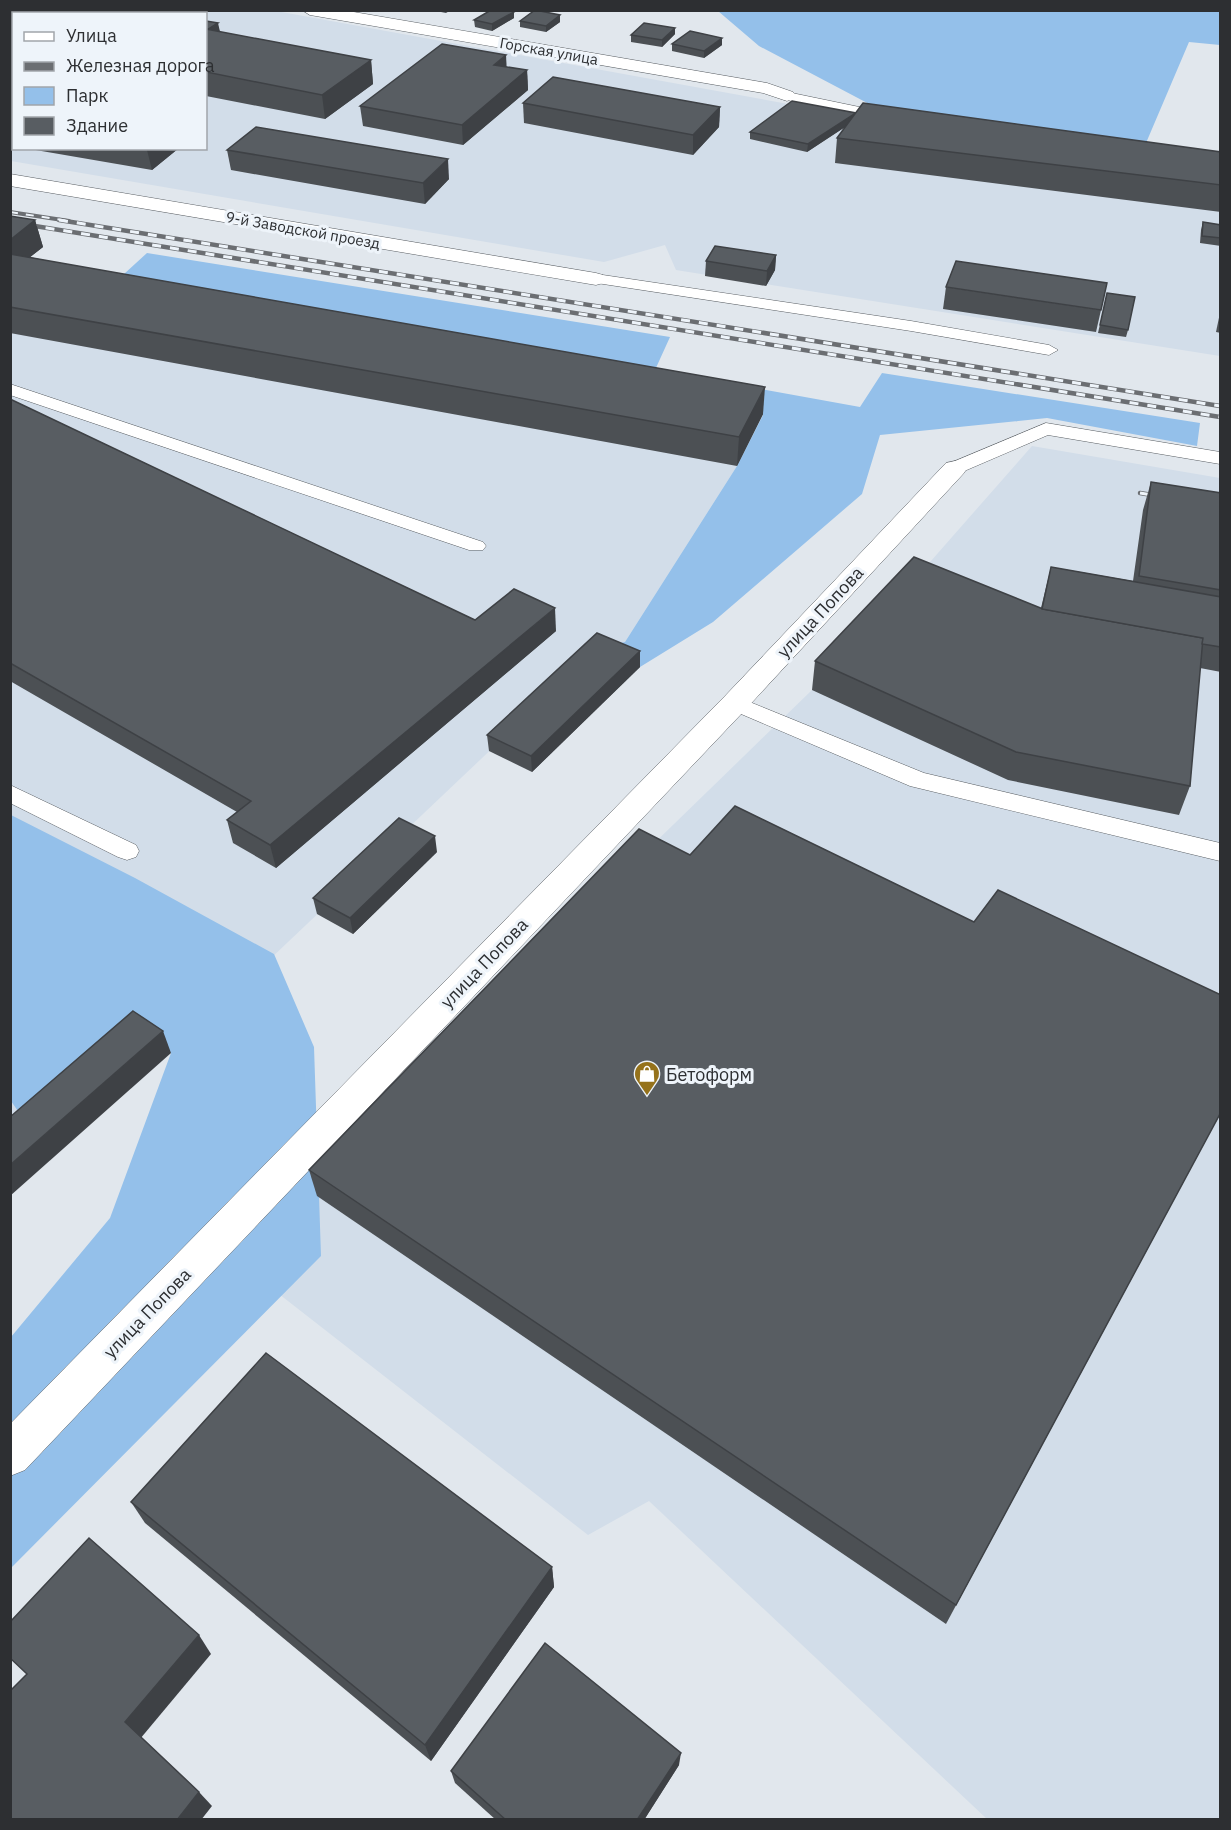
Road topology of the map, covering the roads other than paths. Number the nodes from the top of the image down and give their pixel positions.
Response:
1 (310, 10) edge
2 (787, 96) joint
3 (905, 120) edge
4 (10, 180) edge
5 (596, 279) joint
6 (1049, 350) dead end
7 (10, 389) edge
8 (1221, 458) edge
9 (955, 468) joint
10 (477, 546) dead end
11 (735, 703) junction
12 (10, 793) edge
13 (127, 851) dead end
14 (1221, 852) edge
15 (10, 1455) edge

1 - 2 street, Горская улица
2 - 3 lane
4 - 5 street, 9-й Заводской проезд
5 - 6 lane
7 - 10 lane
8 - 9 lane
9 - 11 street, улица Попова
11 - 14 lane
11 - 15 street, улица Попова
12 - 13 lane

